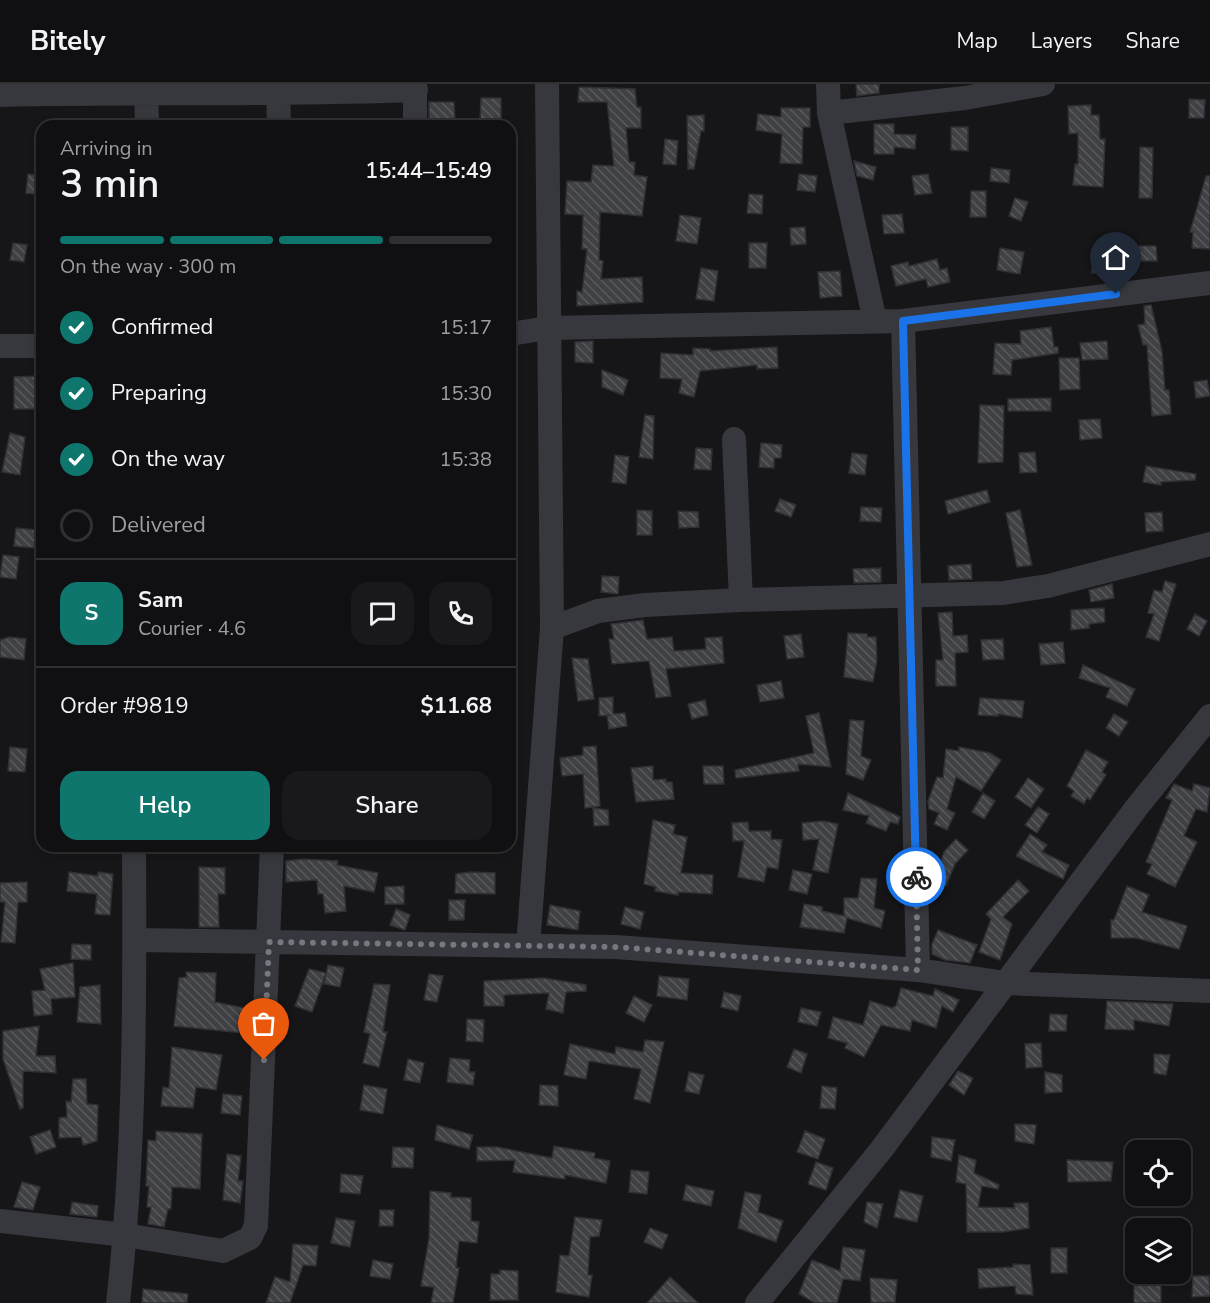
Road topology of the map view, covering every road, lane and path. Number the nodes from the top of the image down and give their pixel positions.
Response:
1 (547, 84) edge
2 (828, 84) edge
3 (1043, 84) edge
4 (415, 87) edge
5 (146, 88) edge
6 (278, 89) edge
7 (965, 91) edge
8 (0, 95) edge
9 (829, 113) junction
10 (147, 120) edge
11 (279, 120) edge
12 (415, 120) edge
13 (1210, 283) edge
14 (875, 321) junction
15 (903, 321) junction
16 (548, 328) junction
17 (516, 333) edge
18 (0, 346) edge
19 (36, 346) edge
20 (734, 439) dead end
21 (1210, 544) edge
22 (911, 596) junction
23 (741, 600) junction
24 (552, 628) junction
25 (1210, 716) edge
26 (134, 852) edge
27 (272, 852) edge
28 (135, 940) junction
29 (269, 942) junction
30 (528, 946) junction
31 (918, 970) junction
32 (1006, 983) junction
33 (1210, 991) edge
34 (0, 1221) edge
35 (125, 1235) junction
36 (118, 1303) edge
37 (757, 1303) edge

1 - 16 street
2 - 9 street
3 - 7 street
4 - 6 street
4 - 12 street
5 - 6 street
5 - 8 street
5 - 10 street
6 - 11 street
7 - 9 street
9 - 14 street
13 - 15 street
14 - 15 street
14 - 16 street
15 - 22 street
16 - 17 street
16 - 24 street
18 - 19 street
20 - 23 street
21 - 22 street
22 - 23 street
22 - 31 street
23 - 24 street
24 - 30 street
25 - 32 street
26 - 28 street
27 - 29 street
28 - 29 street
28 - 35 street
29 - 30 street
29 - 35 street
30 - 31 street
31 - 32 street
32 - 33 street
32 - 37 street
34 - 35 street
35 - 36 street

